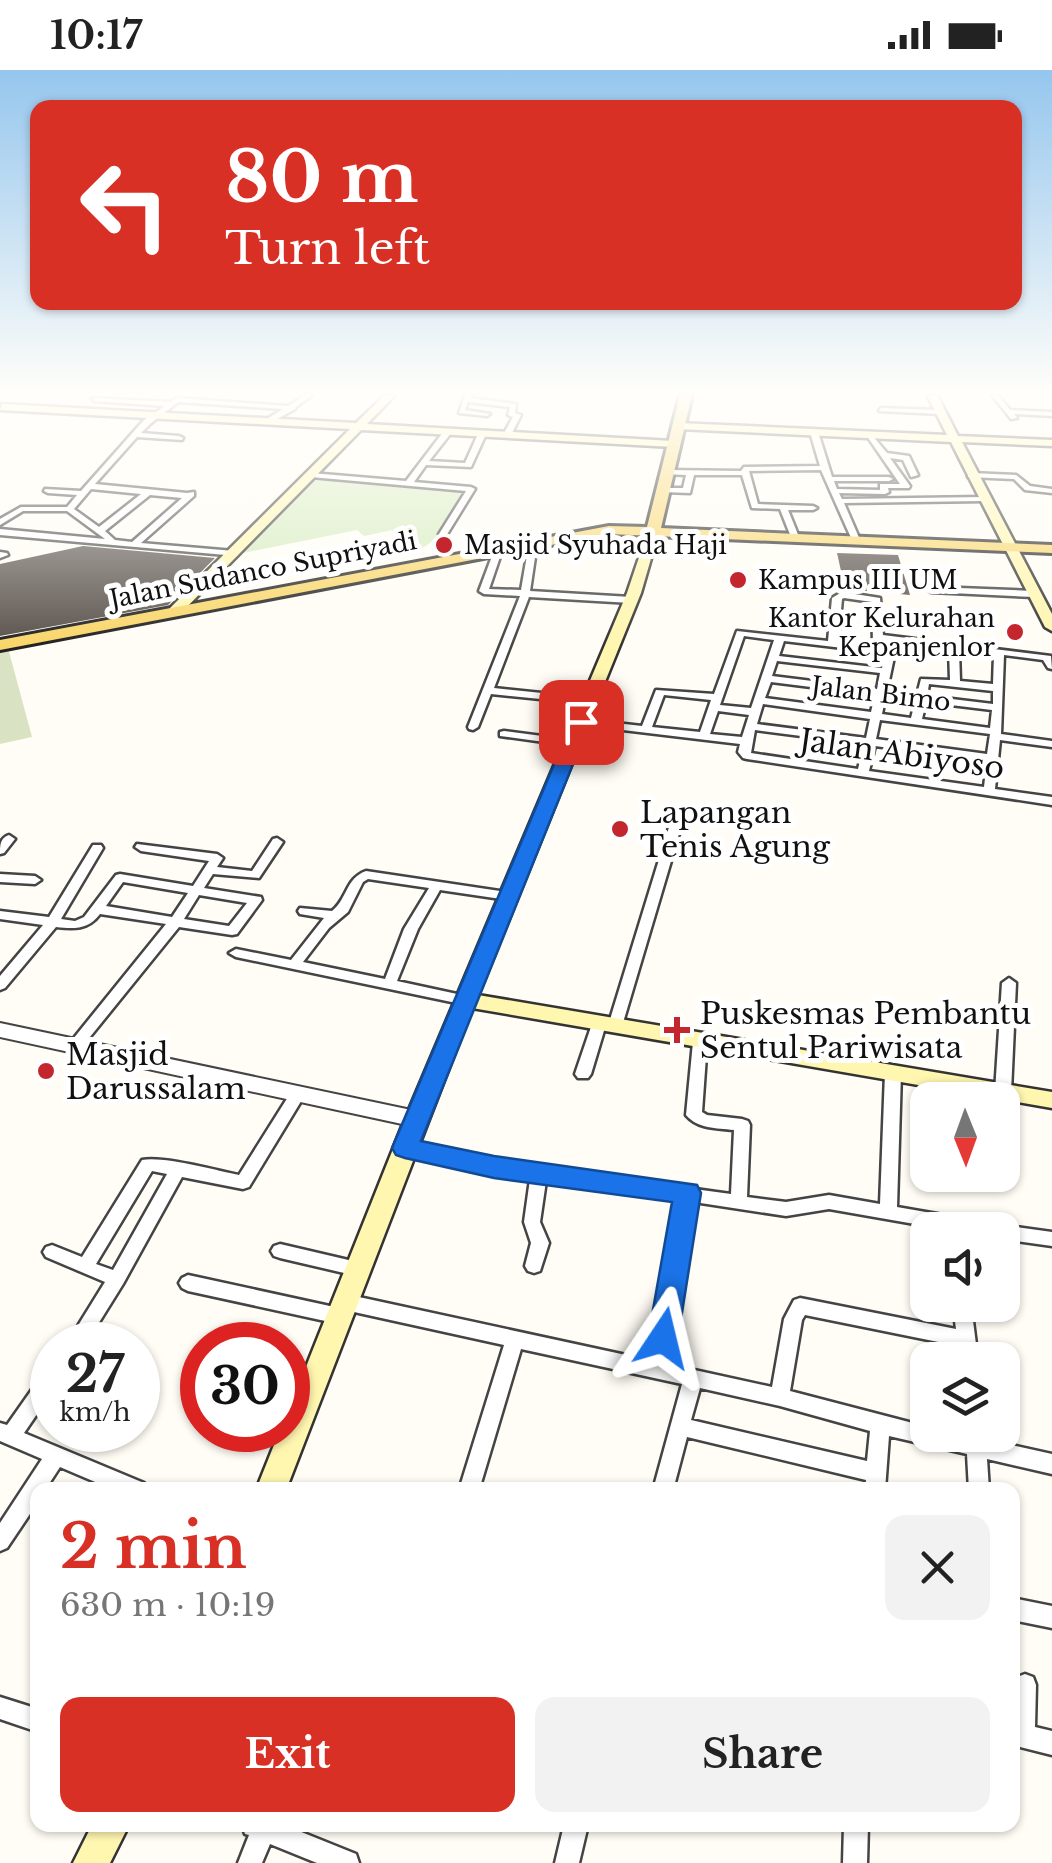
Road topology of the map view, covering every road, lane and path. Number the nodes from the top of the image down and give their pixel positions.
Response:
1 (94, 479) edge
2 (306, 479) edge
3 (350, 479) edge
4 (412, 479) edge
5 (666, 479) edge
6 (689, 479) edge
7 (746, 479) edge
8 (830, 479) joint
9 (900, 479) edge
10 (972, 479) edge
11 (1018, 479) edge
12 (903, 483) junction
13 (408, 484) junction
14 (84, 490) junction
15 (663, 490) junction
16 (1047, 490) edge
17 (48, 491) dead end
18 (835, 491) junction
19 (148, 492) junction
20 (190, 495) junction
21 (205, 499) dead end
22 (984, 500) junction
23 (918, 501) junction
24 (839, 502) junction
25 (1052, 503) edge
26 (783, 508) junction
27 (813, 508) dead end
28 (69, 509) junction
29 (655, 522) junction
30 (0, 523) edge
31 (0, 532) edge
32 (99, 532) junction
33 (443, 534) dead end
34 (795, 537) junction
35 (110, 540) junction
36 (856, 540) junction
37 (136, 544) junction
38 (534, 544) junction
39 (1010, 547) junction
40 (1052, 549) edge
41 (494, 552) junction
42 (234, 554) junction
43 (200, 589) junction
44 (934, 590) dead end
45 (525, 594) junction
46 (1034, 594) junction
47 (631, 600) junction
48 (223, 603) junction
49 (174, 612) junction
50 (1051, 620) edge
51 (780, 638) junction
52 (833, 644) junction
53 (885, 644) junction
54 (0, 645) edge
55 (954, 647) junction
56 (999, 651) junction
57 (775, 658) junction
58 (1052, 666) edge
59 (885, 671) junction
60 (768, 679) junction
61 (954, 683) junction
62 (999, 688) junction
63 (486, 690) junction
64 (881, 693) junction
65 (920, 698) junction
66 (590, 701) junction
67 (761, 701) junction
68 (716, 702) junction
69 (998, 708) junction
70 (755, 712) junction
71 (874, 716) junction
72 (916, 721) junction
73 (590, 723) junction
74 (751, 726) junction
75 (473, 727) dead end
76 (646, 729) junction
77 (504, 734) dead end
78 (996, 734) junction
79 (704, 736) junction
80 (573, 742) junction
81 (869, 742) junction
82 (1052, 744) edge
83 (745, 748) junction
84 (992, 758) junction
85 (863, 774) junction
86 (990, 791) junction
87 (1052, 801) edge
88 (676, 824) dead end
89 (9, 839) dead end
90 (277, 842) dead end
91 (141, 847) dead end
92 (98, 848) dead end
93 (0, 850) edge
94 (210, 870) junction
95 (0, 878) edge
96 (35, 880) dead end
97 (436, 885) junction
98 (199, 888) junction
99 (508, 896) junction
100 (97, 909) junction
101 (305, 911) dead end
102 (0, 915) edge
103 (334, 916) junction
104 (176, 921) junction
105 (48, 927) junction
106 (160, 940) joint
107 (236, 952) dead end
108 (150, 954) joint
109 (294, 965) junction
110 (1009, 983) dead end
111 (0, 985) edge
112 (389, 985) junction
113 (466, 1000) junction
114 (607, 1025) junction
115 (0, 1030) edge
116 (700, 1042) junction
117 (76, 1044) junction
118 (583, 1074) dead end
119 (893, 1074) junction
120 (942, 1082) edge
121 (1004, 1082) edge
122 (298, 1093) junction
123 (1020, 1095) edge
124 (1052, 1100) edge
125 (416, 1119) junction
126 (405, 1148) junction
127 (179, 1168) junction
128 (539, 1173) junction
129 (687, 1193) junction
130 (739, 1200) junction
131 (888, 1214) junction
132 (910, 1219) edge
133 (1020, 1235) edge
134 (1052, 1239) edge
135 (52, 1252) dead end
136 (280, 1252) dead end
137 (534, 1266) dead end
138 (85, 1267) junction
139 (357, 1269) junction
140 (118, 1279) junction
141 (188, 1284) dead end
142 (342, 1309) junction
143 (89, 1322) edge
144 (964, 1322) edge
145 (515, 1338) junction
146 (966, 1338) junction
147 (967, 1342) edge
148 (657, 1370) junction
149 (693, 1378) junction
150 (780, 1397) junction
151 (30, 1404) edge
152 (880, 1425) junction
153 (682, 1427) junction
154 (910, 1430) edge
155 (5, 1435) edge
156 (976, 1452) edge
157 (1012, 1452) edge
158 (56, 1456) junction
159 (1052, 1464) edge
160 (39, 1482) edge
161 (118, 1482) edge
162 (275, 1482) edge
163 (471, 1482) edge
164 (665, 1482) edge
165 (876, 1482) edge
166 (978, 1482) edge
167 (30, 1495) edge
168 (0, 1541) edge
169 (1020, 1611) edge
170 (1052, 1617) edge
171 (1025, 1685) dead end
172 (0, 1708) edge
173 (30, 1718) edge
174 (1020, 1720) edge
175 (1020, 1735) edge
176 (1052, 1743) edge
177 (107, 1832) edge
178 (258, 1832) edge
179 (269, 1832) edge
180 (574, 1832) edge
181 (856, 1832) edge
182 (91, 1863) edge
183 (250, 1863) edge
184 (347, 1863) edge
185 (567, 1863) edge
186 (855, 1863) edge

1 - 14 street
2 - 42 main road
3 - 13 street
4 - 13 street
5 - 15 main road
6 - 15 street
7 - 26 street
8 - 12 street
8 - 18 street
9 - 12 street
10 - 22 main road
11 - 16 street
12 - 18 street
12 - 23 street
13 - 33 street
14 - 17 street
14 - 19 street
14 - 28 street
15 - 29 main road
16 - 25 street
18 - 24 street
19 - 20 street
19 - 32 street
20 - 21 street
20 - 37 street
22 - 23 street
22 - 39 main road
23 - 24 street
24 - 36 street
26 - 27 street
26 - 34 street
28 - 30 street
28 - 32 street
29 - 34 main road, Jalan Sudanco Supriyadi
29 - 38 main road, Jalan Sudanco Supriyadi
29 - 47 main road
31 - 35 street
32 - 35 street
34 - 36 main road, Jalan Sudanco Supriyadi
35 - 37 street
36 - 39 main road, Jalan Sudanco Supriyadi
37 - 42 street
38 - 41 main road, Jalan Sudanco Supriyadi
38 - 45 street
39 - 40 main road, Jalan Sudanco Supriyadi
39 - 46 main road
41 - 45 street
41 - 48 main road, Jalan Sudanco Supriyadi
42 - 43 main road
43 - 48 main road
43 - 49 main road
44 - 46 street
45 - 47 street
45 - 63 street
46 - 50 main road
47 - 66 main road
48 - 49 main road, Jalan Sudanco Supriyadi
49 - 54 main road, Jalan Sudanco Supriyadi
51 - 52 street
51 - 57 street
51 - 68 street
52 - 53 street
52 - 53 street
53 - 55 street
53 - 59 street
55 - 56 street
55 - 61 street
56 - 58 street
56 - 62 street
57 - 59 street
57 - 60 street
59 - 64 street
60 - 64 street
60 - 67 street
61 - 62 street
61 - 65 street
62 - 69 street
63 - 66 street
63 - 75 street
64 - 71 street
65 - 69 street
65 - 72 street
66 - 73 main road
67 - 70 street
67 - 71 street, Jalan Bimo
68 - 70 street
68 - 76 street
68 - 79 street
69 - 78 street
70 - 74 street
71 - 72 street, Jalan Bimo
71 - 81 street
72 - 78 street, Jalan Bimo
73 - 76 street, Jalan Abiyoso
73 - 80 main road
74 - 81 street
74 - 83 street
76 - 79 street, Jalan Abiyoso
77 - 80 street
78 - 82 street, Jalan Bimo
78 - 84 street
79 - 83 street, Jalan Abiyoso
80 - 99 main road
81 - 84 street
81 - 85 street
83 - 85 street, Jalan Abiyoso
84 - 86 street
85 - 86 street, Jalan Abiyoso
86 - 87 street, Jalan Abiyoso
88 - 114 street
89 - 93 street
90 - 94 street
91 - 94 street
92 - 105 street
94 - 98 street
95 - 96 street
97 - 99 street
97 - 103 street
97 - 112 street
98 - 100 street
98 - 104 street
98 - 104 street
99 - 113 main road
100 - 104 street
100 - 105 street
101 - 103 street
102 - 105 street
103 - 109 street
104 - 106 street
105 - 111 street
106 - 108 street
107 - 109 street
108 - 117 street
109 - 112 street
110 - 121 street
112 - 113 street
113 - 114 main road
113 - 125 main road
114 - 116 main road
114 - 118 street
115 - 117 street
116 - 119 main road
116 - 130 street
117 - 122 street
119 - 120 main road
119 - 131 street
122 - 125 street
122 - 127 street
123 - 124 main road
125 - 126 main road
126 - 128 street
126 - 139 main road
127 - 138 street
127 - 140 street
128 - 129 street
128 - 137 street
129 - 130 street
129 - 148 street
130 - 131 street
131 - 132 street
133 - 134 street
135 - 138 street
136 - 139 street
138 - 140 street
139 - 142 main road
140 - 143 street
141 - 142 street
142 - 145 street
142 - 162 main road
144 - 146 street
145 - 148 street
145 - 163 street
146 - 147 street
146 - 150 street
148 - 149 street
149 - 150 street
149 - 153 street
150 - 152 street
151 - 155 street
152 - 154 street
152 - 165 street
153 - 164 street
153 - 165 street
155 - 158 street
156 - 166 street
157 - 159 street
158 - 160 street
158 - 161 street
167 - 168 street
169 - 170 street
171 - 174 street
172 - 173 street
175 - 176 street
177 - 182 main road
178 - 183 street
179 - 184 street
180 - 185 street
181 - 186 street

